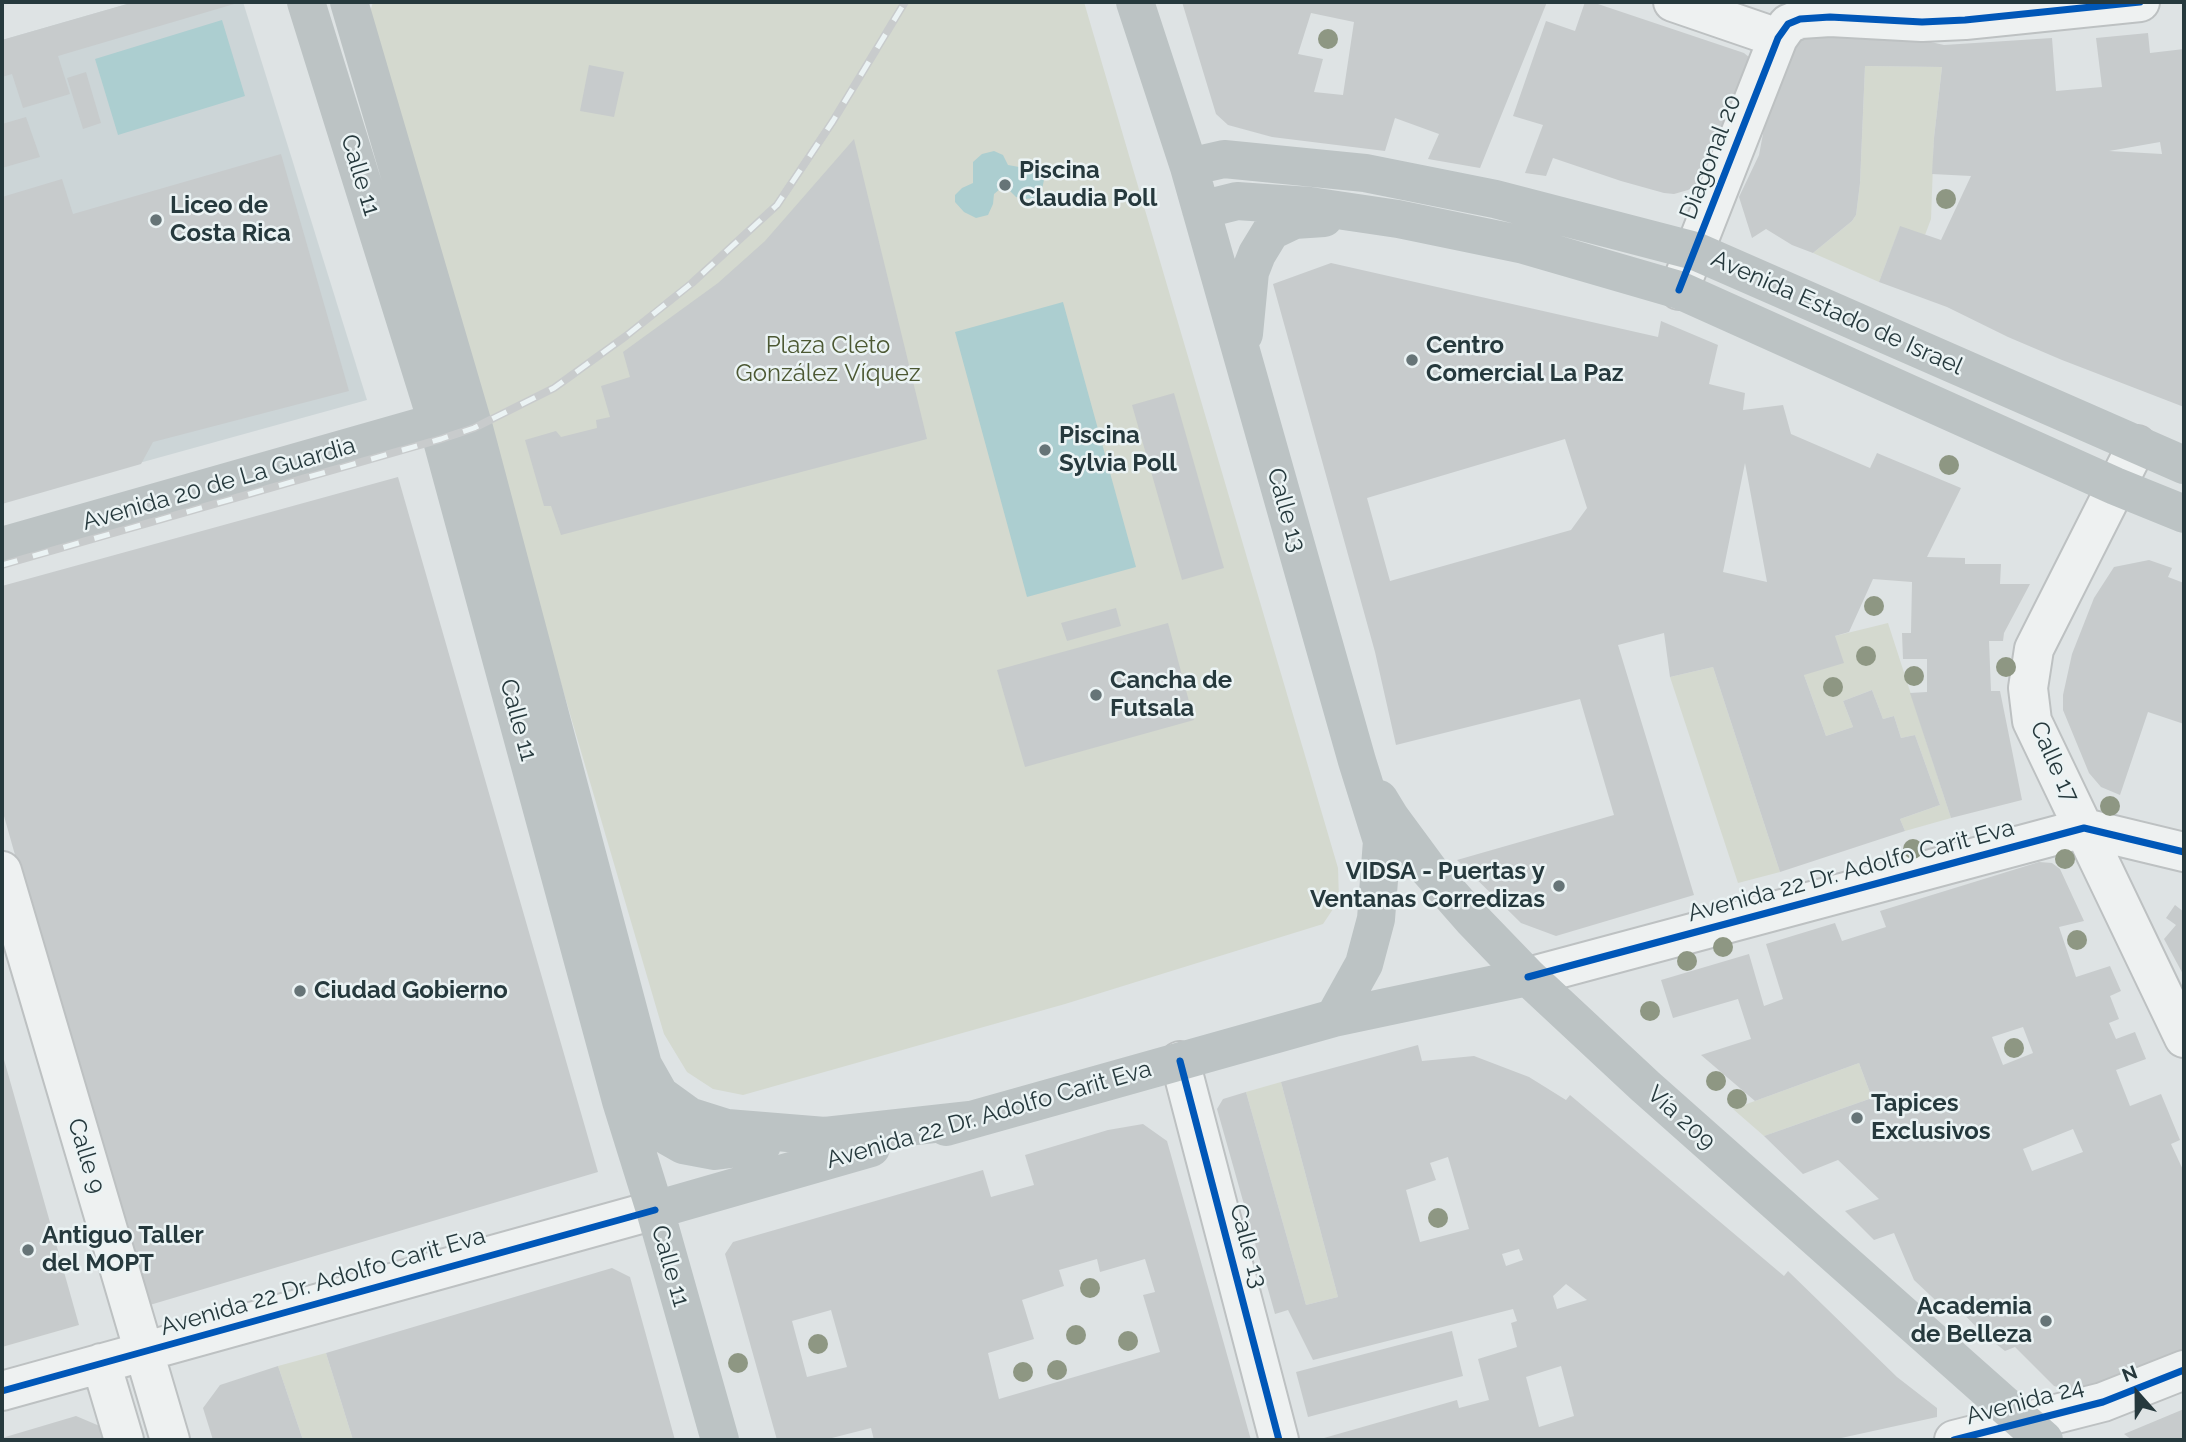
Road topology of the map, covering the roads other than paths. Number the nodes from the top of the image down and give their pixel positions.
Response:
1 (306, 2) edge
2 (349, 2) edge
3 (1135, 2) edge
4 (1673, 2) edge
5 (2140, 2) edge
6 (1833, 9) edge
7 (1778, 38) junction
8 (1189, 167) junction
9 (1200, 210) junction
10 (1398, 219) junction
11 (1695, 251) junction
12 (1679, 290) junction
13 (1242, 354) junction
14 (454, 418) junction
15 (2137, 445) junction
16 (2184, 465) edge
17 (2115, 486) junction
18 (2184, 514) edge
19 (2, 546) edge
20 (1357, 761) junction
21 (2084, 828) junction
22 (2184, 852) edge
23 (2, 871) edge
24 (1528, 977) junction
25 (1334, 1017) junction
26 (2184, 1038) edge
27 (1180, 1061) junction
28 (621, 1101) junction
29 (970, 1120) junction
30 (825, 1136) junction
31 (655, 1210) junction
32 (144, 1352) junction
33 (101, 1363) junction
34 (2184, 1370) edge
35 (2, 1391) edge
36 (2034, 1431) edge
37 (124, 1440) edge
38 (170, 1440) edge
39 (720, 1440) edge
40 (1279, 1440) edge
41 (1954, 1440) edge

1 - 14 main road, Calle 11
2 - 14 main road, Calle 11
3 - 8 main road, Calle 13
4 - 7 street
5 - 6 street
6 - 7 street
7 - 11 street, Diagonal 20
8 - 9 main road, Calle 13
8 - 11 main road, Avenida Estado de Israel
9 - 10 main road, Avenida Estado de Israel
9 - 13 main road, Calle 13
10 - 12 main road, Avenida Estado de Israel
10 - 13 main road
11 - 12 street, Diagonal 20
11 - 15 main road, Avenida Estado de Israel
12 - 17 main road, Avenida Estado de Israel
13 - 20 main road, Calle 13
14 - 19 main road, Avenida 20 de La Guardia
14 - 28 main road, Calle 11
14 - 30 main road, Calle 11
15 - 16 main road, Avenida Estado de Israel
15 - 17 street, Calle 17
17 - 18 main road, Avenida Estado de Israel
17 - 21 street, Calle 17
20 - 24 main road, Vía 209
20 - 25 main road, Calle 13
21 - 22 street, Avenida 22 Dr. Adolfo Carit Eva
21 - 24 street, Avenida 22 Dr. Adolfo Carit Eva
21 - 26 street, Calle 17
23 - 32 street, Calle 9
24 - 25 main road, Avenida 22 Dr. Adolfo Carit Eva
24 - 36 main road, Vía 209
25 - 27 main road, Avenida 22 Dr. Adolfo Carit Eva
27 - 29 main road, Avenida 22 Dr. Adolfo Carit Eva
27 - 40 street, Calle 13
28 - 30 main road
28 - 31 main road, Calle 11
29 - 30 main road, Calle 11
29 - 31 main road, Avenida 22 Dr. Adolfo Carit Eva
31 - 32 street, Avenida 22 Dr. Adolfo Carit Eva
31 - 39 main road, Calle 11
32 - 33 street, Avenida 22 Dr. Adolfo Carit Eva
32 - 38 street, Calle 9
33 - 35 street, Avenida 22 Dr. Adolfo Carit Eva
33 - 37 street
34 - 36 street, Avenida 24
36 - 41 street, Avenida 24

